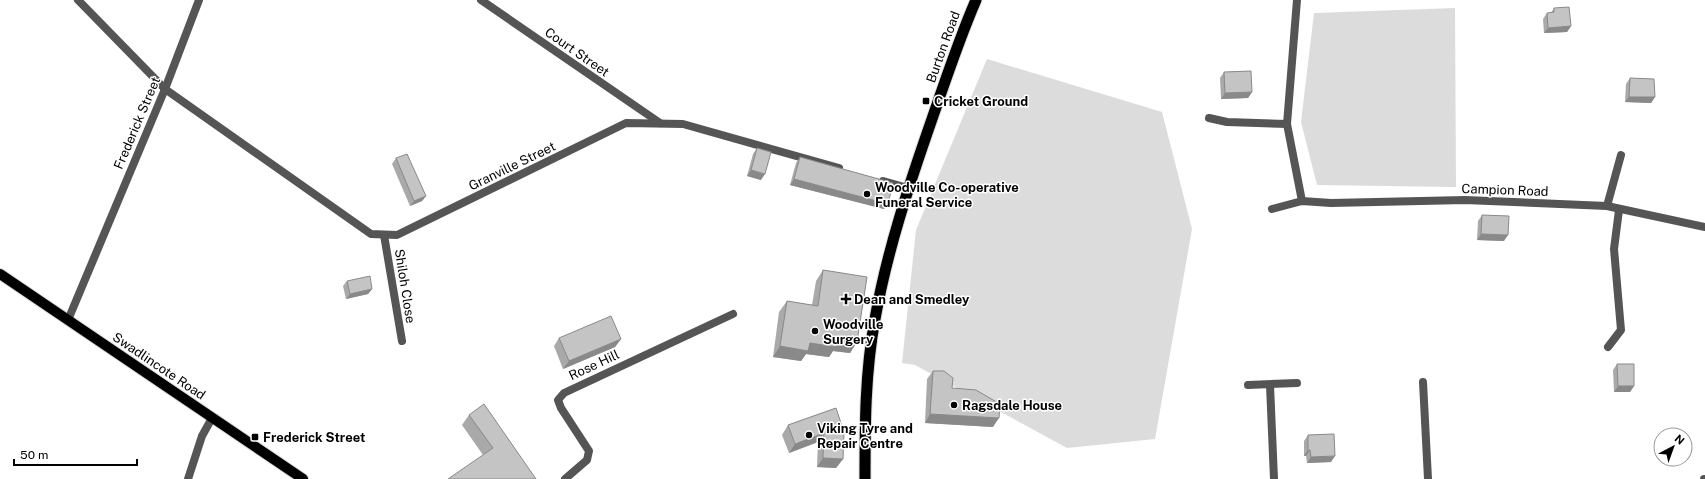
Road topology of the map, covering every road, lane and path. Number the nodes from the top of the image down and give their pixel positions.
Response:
1 (78, 0) edge
2 (199, 0) edge
3 (482, 0) edge
4 (976, 0) edge
5 (1297, 0) edge
6 (165, 89) junction
7 (1209, 118) dead end
8 (660, 123) junction
9 (1287, 124) junction
10 (1621, 155) dead end
11 (848, 171) edge
12 (878, 179) edge
13 (908, 188) junction
14 (1302, 200) junction
15 (1607, 206) junction
16 (1272, 209) dead end
17 (1619, 210) junction
18 (1705, 227) edge
19 (384, 235) junction
20 (0, 274) edge
21 (733, 314) dead end
22 (68, 320) junction
23 (402, 341) dead end
24 (1608, 347) dead end
25 (1423, 382) dead end
26 (1297, 383) dead end
27 (1270, 385) junction
28 (1248, 386) dead end
29 (212, 418) junction
30 (188, 479) edge
31 (303, 479) edge
32 (565, 479) edge
33 (865, 479) edge
34 (1274, 479) edge
35 (1428, 479) edge

1 - 6 street, Granville Street
2 - 6 street, Frederick Street
3 - 8 street, Court Street
4 - 13 highway, Burton Road
5 - 9 street
6 - 19 street, Granville Street
6 - 22 street, Frederick Street
7 - 9 street
8 - 11 street, Granville Street
8 - 19 street, Granville Street
9 - 14 street
10 - 15 street
12 - 13 street
13 - 33 highway, Burton Road
14 - 15 street, Campion Road
14 - 16 street, Campion Road
15 - 17 street, Campion Road
17 - 18 street, Campion Road
17 - 24 street
19 - 23 street, Shiloh Close
20 - 22 main road, Swadlincote Road
21 - 32 street, Rose Hill
22 - 29 main road, Swadlincote Road
25 - 35 street
26 - 27 street
27 - 28 street
27 - 34 street
29 - 30 street
29 - 31 main road, Swadlincote Road

